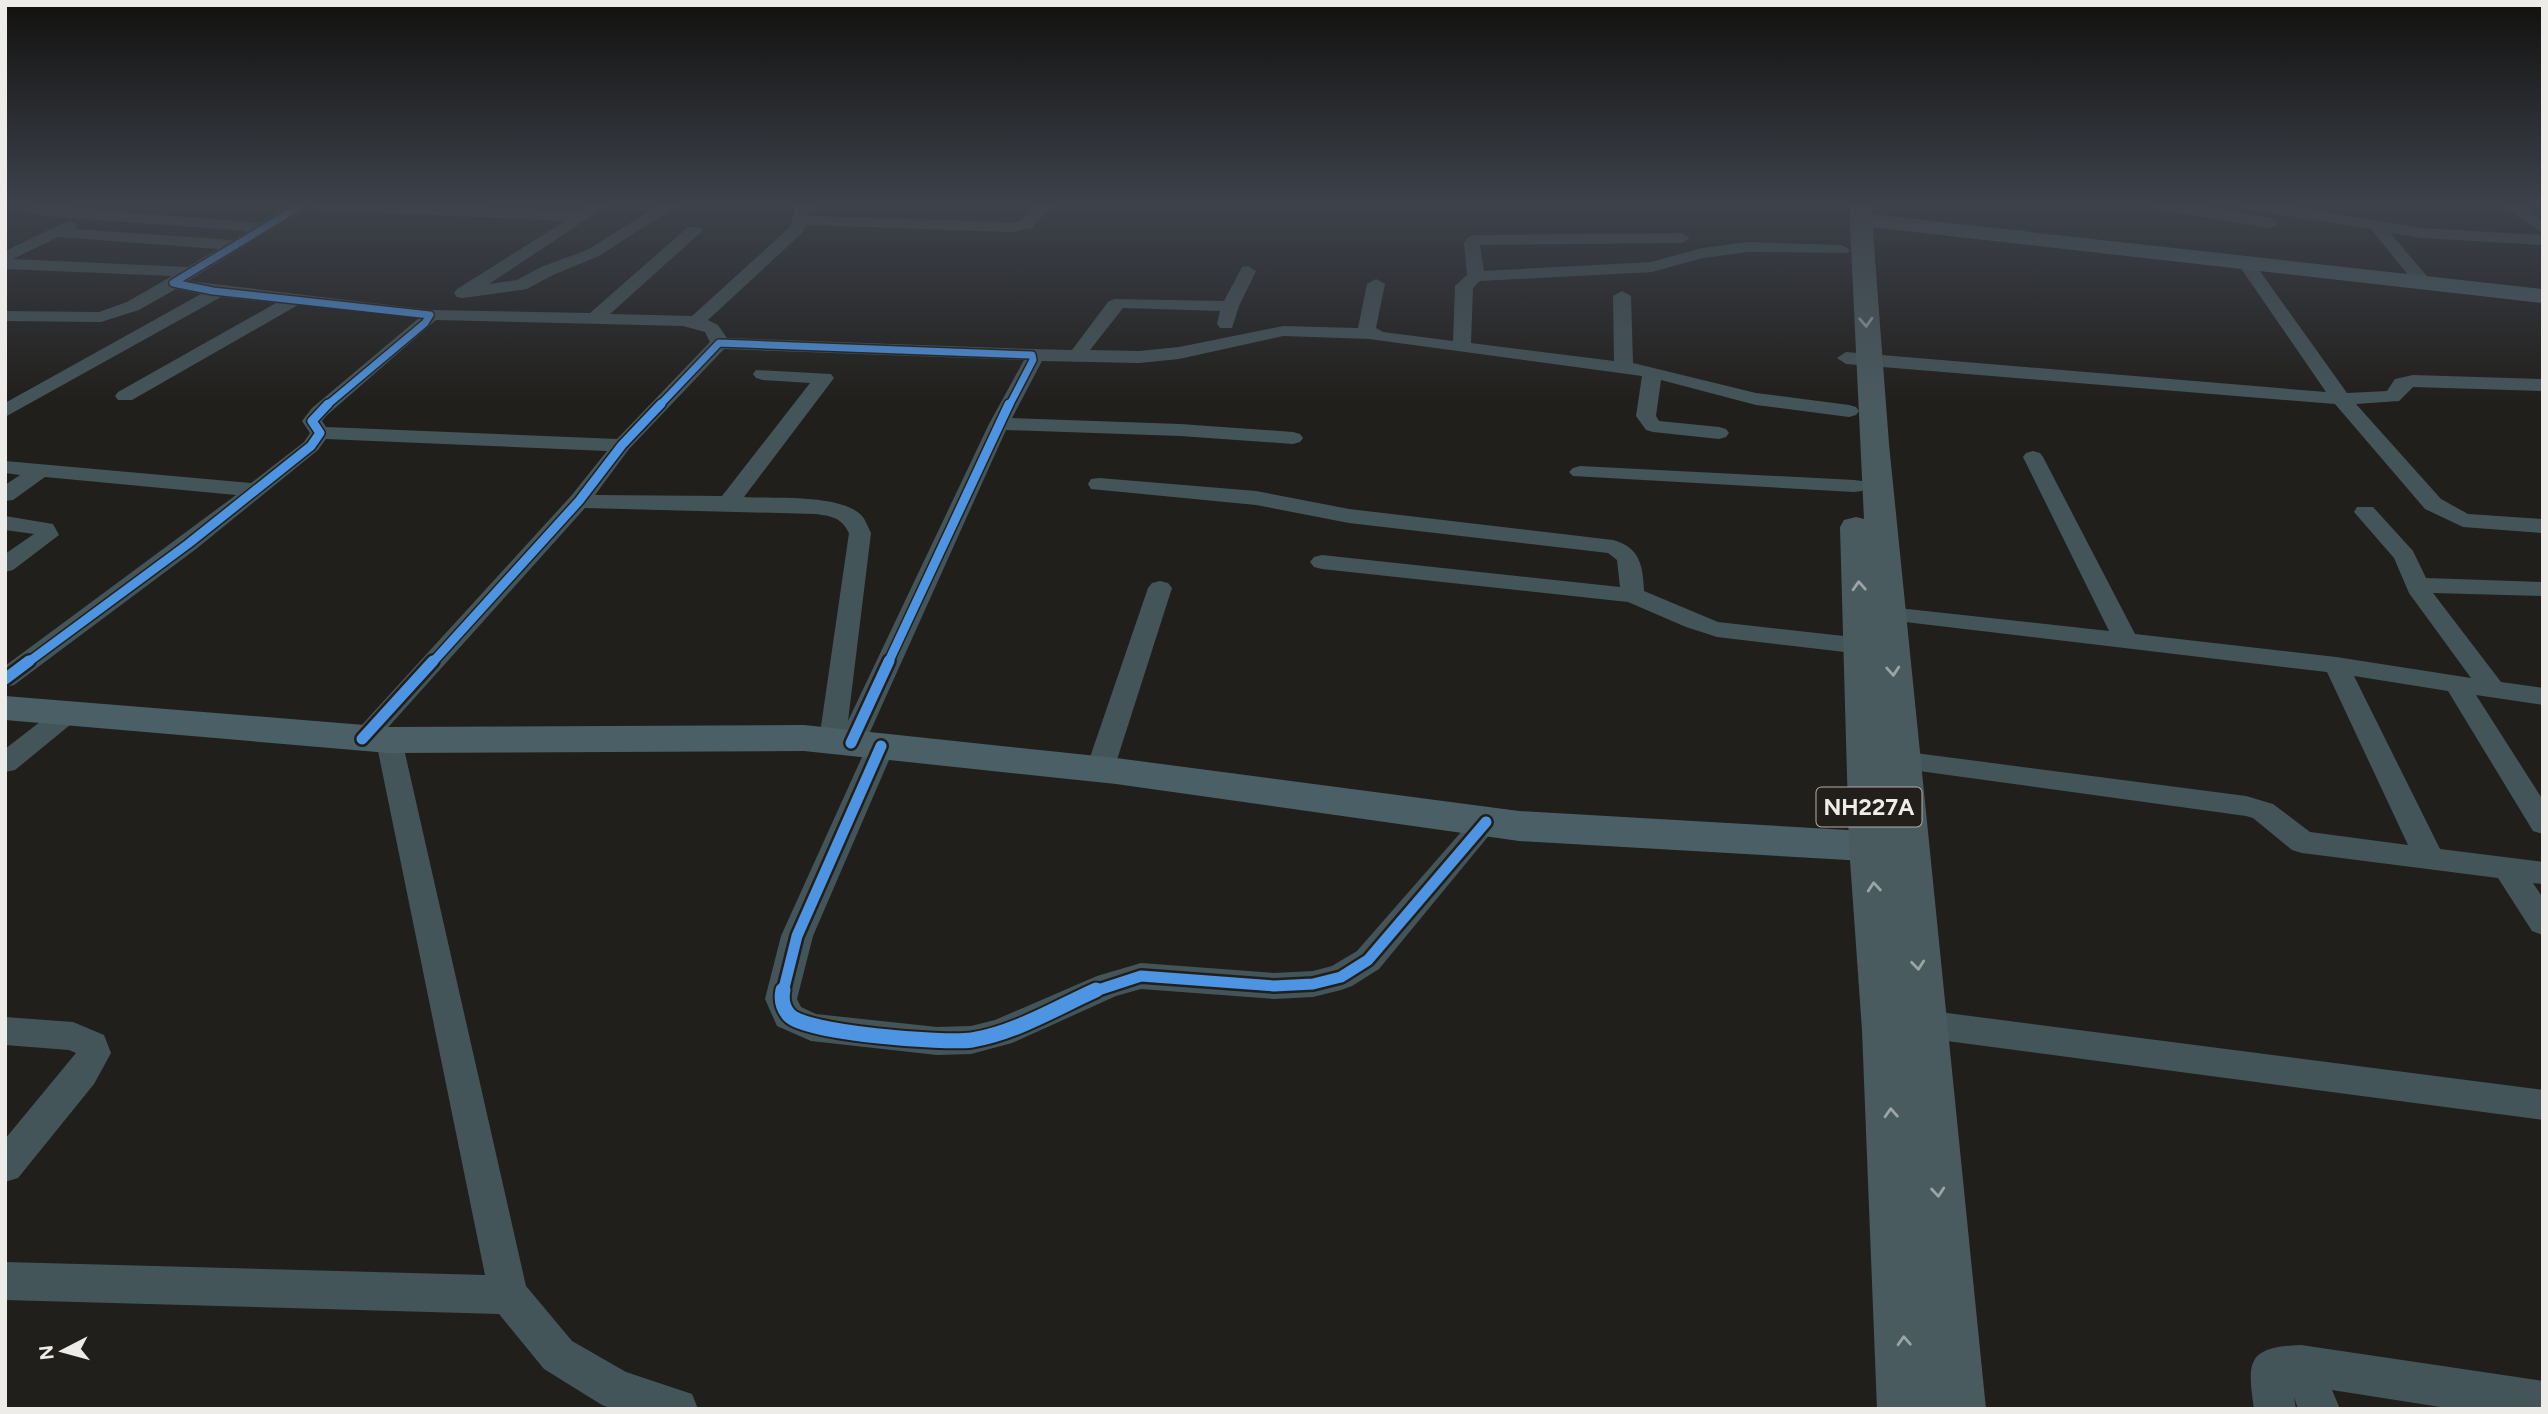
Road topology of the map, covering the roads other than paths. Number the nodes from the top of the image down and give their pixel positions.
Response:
1 (168, 271) edge
2 (498, 271) edge
3 (553, 271) edge
4 (648, 271) edge
5 (754, 271) edge
6 (1248, 271) dead end
7 (1475, 271) edge
8 (1574, 271) edge
9 (1853, 271) edge
10 (2251, 271) edge
11 (2315, 271) edge
12 (2414, 271) edge
13 (192, 272) joint
14 (1476, 276) junction
15 (2423, 282) junction
16 (173, 283) junction
17 (1376, 284) dead end
18 (219, 291) junction
19 (463, 293) junction
20 (1622, 296) dead end
21 (2543, 296) edge
22 (297, 298) junction
23 (1230, 306) junction
24 (430, 315) junction
25 (5, 316) edge
26 (595, 318) junction
27 (696, 322) junction
28 (1370, 334) junction
29 (719, 343) junction
30 (1226, 343) junction
31 (1462, 348) junction
32 (1031, 355) junction
33 (1076, 357) junction
34 (1857, 359) junction
35 (1624, 368) junction
36 (1652, 373) junction
37 (763, 374) dead end
38 (2543, 385) edge
39 (125, 396) dead end
40 (2341, 399) junction
41 (5, 411) edge
42 (1849, 411) junction
43 (999, 424) junction
44 (320, 433) junction
45 (1719, 433) dead end
46 (1293, 438) dead end
47 (622, 445) junction
48 (2033, 457) dead end
49 (5, 467) edge
50 (40, 471) junction
51 (1580, 472) dead end
52 (1099, 484) dead end
53 (1854, 486) junction
54 (255, 491) junction
55 (5, 495) edge
56 (579, 501) junction
57 (728, 503) junction
58 (2365, 512) dead end
59 (5, 523) edge
60 (2543, 526) edge
61 (1322, 562) dead end
62 (5, 565) edge
63 (2418, 585) junction
64 (1160, 587) dead end
65 (2543, 589) edge
66 (1632, 595) junction
67 (1889, 614) junction
68 (2125, 639) junction
69 (1862, 646) junction
70 (2336, 665) junction
71 (5, 679) edge
72 (2456, 683) junction
73 (2493, 689) junction
74 (2543, 697) edge
75 (5, 708) edge
76 (67, 714) junction
77 (376, 740) junction
78 (855, 743) junction
79 (1900, 760) junction
80 (5, 763) edge
81 (1100, 769) junction
82 (1486, 822) junction
83 (2543, 824) edge
84 (1889, 847) junction
85 (2430, 857) junction
86 (2507, 868) junction
87 (2543, 873) edge
88 (2543, 923) edge
89 (1924, 1024) junction
90 (5, 1031) edge
91 (2543, 1105) edge
92 (5, 1167) edge
93 (5, 1281) edge
94 (509, 1295) junction
95 (2301, 1365) junction
96 (2543, 1402) edge
97 (677, 1409) edge
98 (1907, 1409) edge
99 (1956, 1409) edge
100 (2275, 1409) edge
101 (2319, 1409) edge

1 - 13 street
2 - 19 street
3 - 19 street
4 - 26 street
5 - 27 street
6 - 23 street
7 - 14 street
8 - 14 street
9 - 34 highway, NH227A
10 - 40 street
11 - 15 main road
12 - 15 street
13 - 16 street
14 - 31 street
15 - 21 main road
16 - 18 street
16 - 25 street
17 - 28 street
18 - 22 street
18 - 41 street
19 - 24 street
20 - 35 street
22 - 24 street
22 - 39 street
23 - 30 street
23 - 33 street
24 - 26 street
24 - 44 street
26 - 27 street
27 - 29 street
28 - 30 street
28 - 31 street
29 - 32 street
29 - 47 street
30 - 33 street
31 - 35 street
32 - 33 street
32 - 43 street
34 - 40 street
34 - 42 highway, NH227A
34 - 67 highway, NH227A
35 - 36 street
36 - 42 street
36 - 45 street
37 - 57 street
38 - 40 street
40 - 60 street
42 - 53 highway, NH227A
43 - 46 street
43 - 78 street
44 - 47 street
44 - 54 street
47 - 56 street
48 - 68 street
49 - 50 street
50 - 54 street
50 - 55 street
51 - 53 street
52 - 66 street
69 -> 53 highway, NH227A
54 - 71 street
56 - 57 street
56 - 77 street
57 - 78 street
58 - 63 street
59 - 62 street
61 - 66 street
63 - 65 street
63 - 73 street
64 - 81 street
66 - 69 street
67 - 68 street
67 -> 79 highway, NH227A
68 - 70 street
69 - 84 highway, NH227A
70 - 72 street
70 - 85 street
72 - 73 street
72 - 83 street
73 - 74 street
75 - 76 main road
76 - 77 main road
76 - 80 street
77 - 78 main road
77 - 94 street
78 - 81 main road
78 - 82 street
79 - 84 highway, NH227A
79 - 85 street
81 - 82 main road
82 - 84 main road
84 -> 89 highway, NH227A
98 -> 84 highway, NH227A
85 - 86 street
86 - 87 street
86 - 88 street
89 - 91 street
89 -> 99 highway, NH227A
90 - 92 street
93 - 94 street
94 - 97 street
95 - 96 street
95 - 100 street
95 - 101 street

